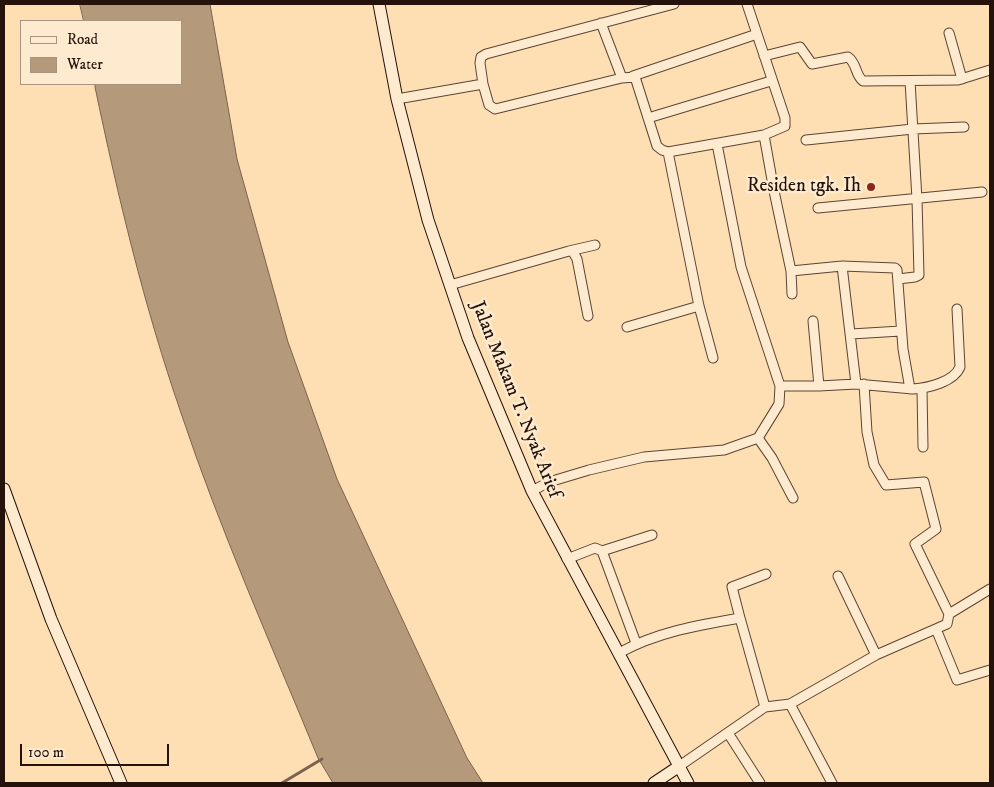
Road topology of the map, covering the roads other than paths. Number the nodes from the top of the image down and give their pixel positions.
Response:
1 (379, 4) edge
2 (674, 4) edge
3 (746, 4) edge
4 (601, 23) junction
5 (949, 33) dead end
6 (757, 34) junction
7 (764, 56) junction
8 (990, 70) edge
9 (633, 76) junction
10 (622, 78) junction
11 (962, 79) junction
12 (772, 81) junction
13 (910, 81) junction
14 (483, 84) junction
15 (397, 99) junction
16 (648, 118) junction
17 (964, 127) dead end
18 (913, 130) junction
19 (764, 135) junction
20 (806, 140) dead end
21 (716, 144) junction
22 (668, 152) junction
23 (982, 192) dead end
24 (917, 199) junction
25 (818, 208) dead end
26 (594, 245) dead end
27 (569, 251) junction
28 (842, 266) junction
29 (791, 271) junction
30 (898, 279) junction
31 (450, 285) junction
32 (792, 294) dead end
33 (700, 306) junction
34 (957, 309) dead end
35 (588, 316) dead end
36 (813, 321) dead end
37 (627, 327) dead end
38 (901, 331) junction
39 (852, 334) junction
40 (713, 358) dead end
41 (860, 384) junction
42 (780, 386) junction
43 (820, 386) junction
44 (910, 389) junction
45 (922, 389) junction
46 (758, 438) junction
47 (923, 447) dead end
48 (4, 488) edge
49 (532, 491) junction
50 (793, 498) dead end
51 (652, 535) dead end
52 (602, 551) junction
53 (567, 559) junction
54 (766, 574) dead end
55 (838, 576) dead end
56 (990, 589) edge
57 (949, 614) junction
58 (740, 618) junction
59 (936, 629) junction
60 (636, 643) junction
61 (619, 653) junction
62 (876, 655) junction
63 (990, 670) edge
64 (790, 704) junction
65 (765, 707) junction
66 (728, 733) junction
67 (678, 768) junction
68 (120, 783) edge
69 (654, 783) edge
70 (688, 783) edge
71 (760, 783) edge
72 (832, 783) edge

1 - 15 street, Jalan Makam T. Nyak Arief
2 - 4 street
3 - 6 street
4 - 10 street
4 - 14 street
5 - 11 street
6 - 7 street
6 - 9 street
7 - 12 street
7 - 13 street
8 - 11 street
9 - 10 street
9 - 16 street
10 - 14 street
11 - 13 street
12 - 16 street
12 - 19 street
13 - 18 street
14 - 15 street
15 - 31 street, Jalan Makam T. Nyak Arief
16 - 22 street
17 - 18 street
18 - 20 street
18 - 24 street
19 - 21 street
19 - 29 street
21 - 22 street
21 - 42 street
22 - 33 street
23 - 24 street
24 - 25 street
24 - 30 street
26 - 27 street
27 - 31 street
27 - 35 street
28 - 29 street
28 - 30 street
28 - 39 street
29 - 32 street
30 - 38 street
31 - 49 street, Jalan Makam T. Nyak Arief
33 - 37 street
33 - 40 street
34 - 45 street
36 - 43 street
38 - 39 street
38 - 44 street
39 - 41 street
41 - 43 street
41 - 44 street
41 - 57 street
42 - 43 street
42 - 46 street
44 - 45 street
45 - 47 street
46 - 49 street
46 - 50 street
48 - 68 street
49 - 53 street, Jalan Makam T. Nyak Arief
51 - 52 street
52 - 53 street
52 - 60 street
53 - 61 street, Jalan Makam T. Nyak Arief
54 - 58 street
55 - 62 street
56 - 57 street
57 - 59 street
58 - 60 street
58 - 65 street
59 - 62 street
59 - 63 street
60 - 61 street
61 - 67 street, Jalan Makam T. Nyak Arief
62 - 64 street
64 - 65 street
64 - 72 street
65 - 66 street
66 - 67 street
66 - 71 street
67 - 69 street
67 - 70 street, Jalan Makam T. Nyak Arief

